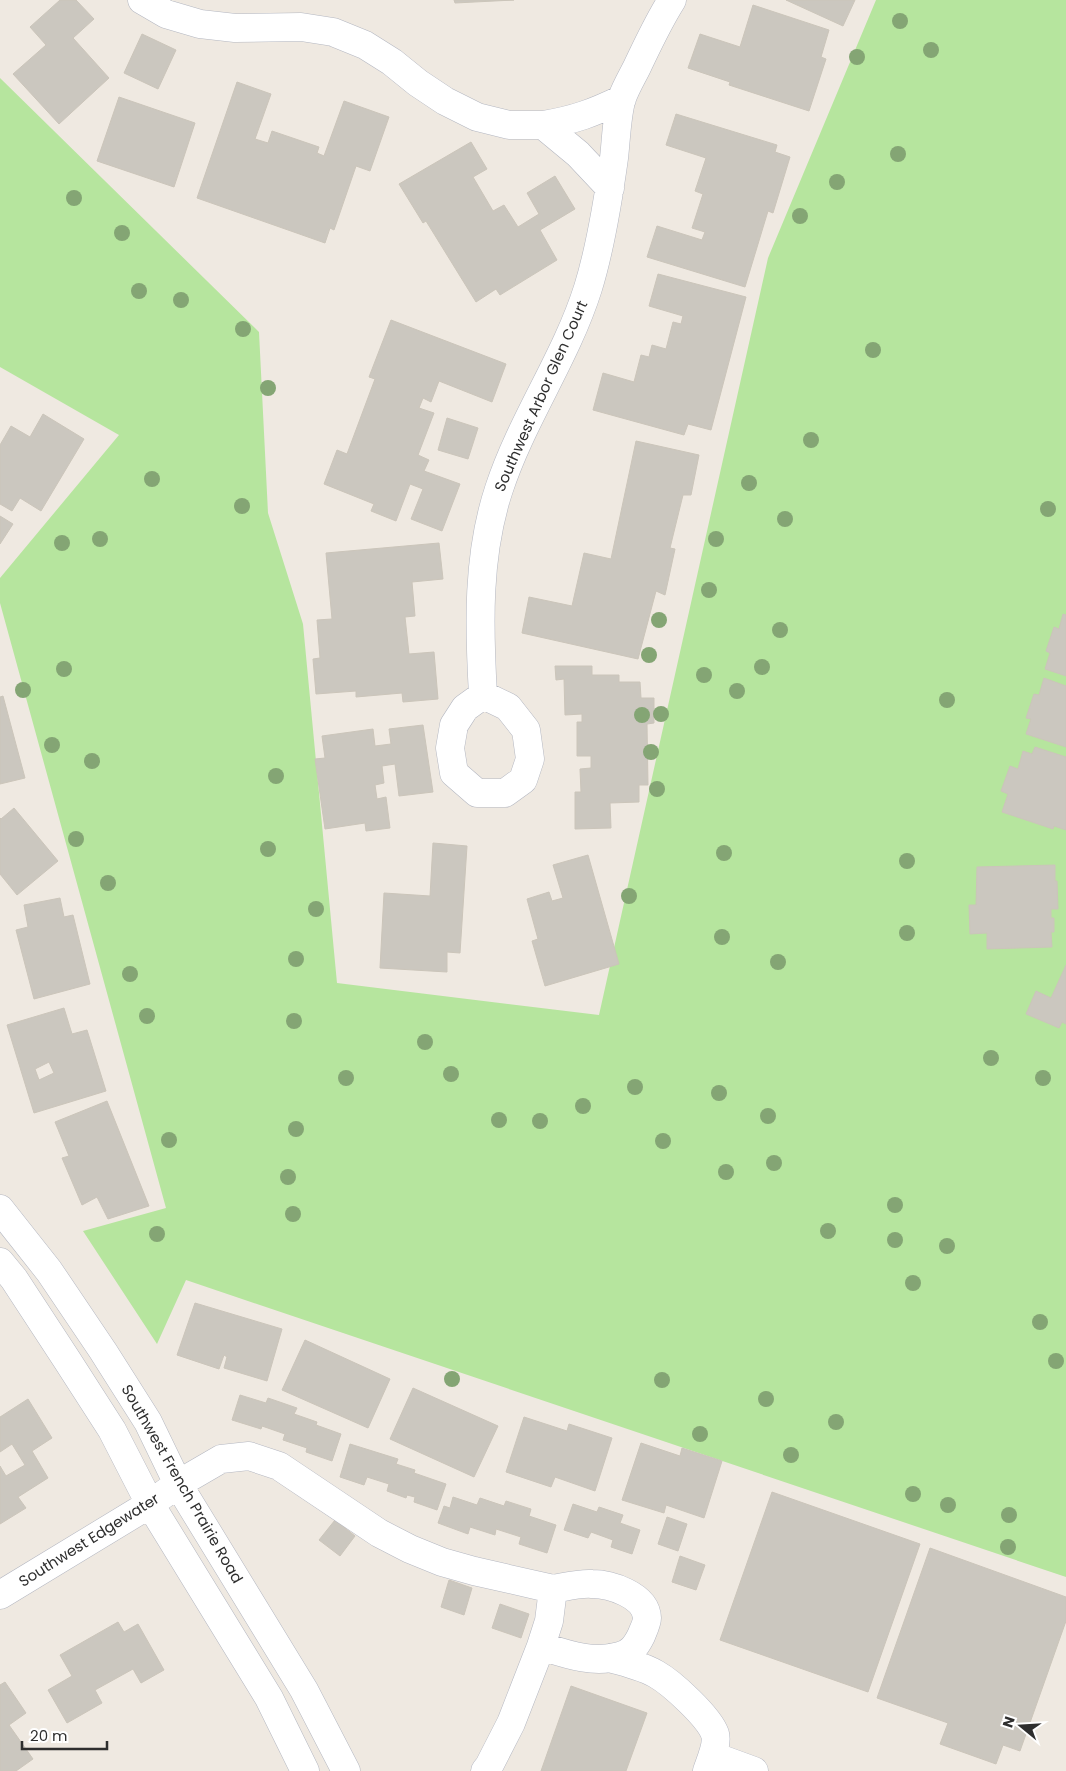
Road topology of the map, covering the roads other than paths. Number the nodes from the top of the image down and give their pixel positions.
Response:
1 (142, 0) edge
2 (672, 0) edge
3 (622, 99) junction
4 (543, 125) junction
5 (610, 188) junction
6 (483, 695) dead end
7 (0, 1209) edge
8 (0, 1262) edge
9 (178, 1484) junction
10 (150, 1504) junction
11 (553, 1589) junction
12 (0, 1595) edge
13 (541, 1646) junction
14 (609, 1658) junction
15 (710, 1763) edge
16 (305, 1771) edge
17 (346, 1771) edge
18 (484, 1771) edge
19 (754, 1771) edge

1 - 4 street
2 - 3 street, Southwest Arbor Glen Court
3 - 4 street
3 - 5 street, Southwest Arbor Glen Court
4 - 5 street
5 - 6 street, Southwest Arbor Glen Court
7 - 9 street, Southwest French Prairie Road
8 - 10 street
9 - 10 street, Southwest Edgewater
9 - 11 street, Southwest Edgewater
9 - 17 street, Southwest French Prairie Road
10 - 12 street, Southwest Edgewater
10 - 16 street
11 - 13 street
11 - 14 street
13 - 14 street
13 - 18 street
14 - 15 street
15 - 19 street

